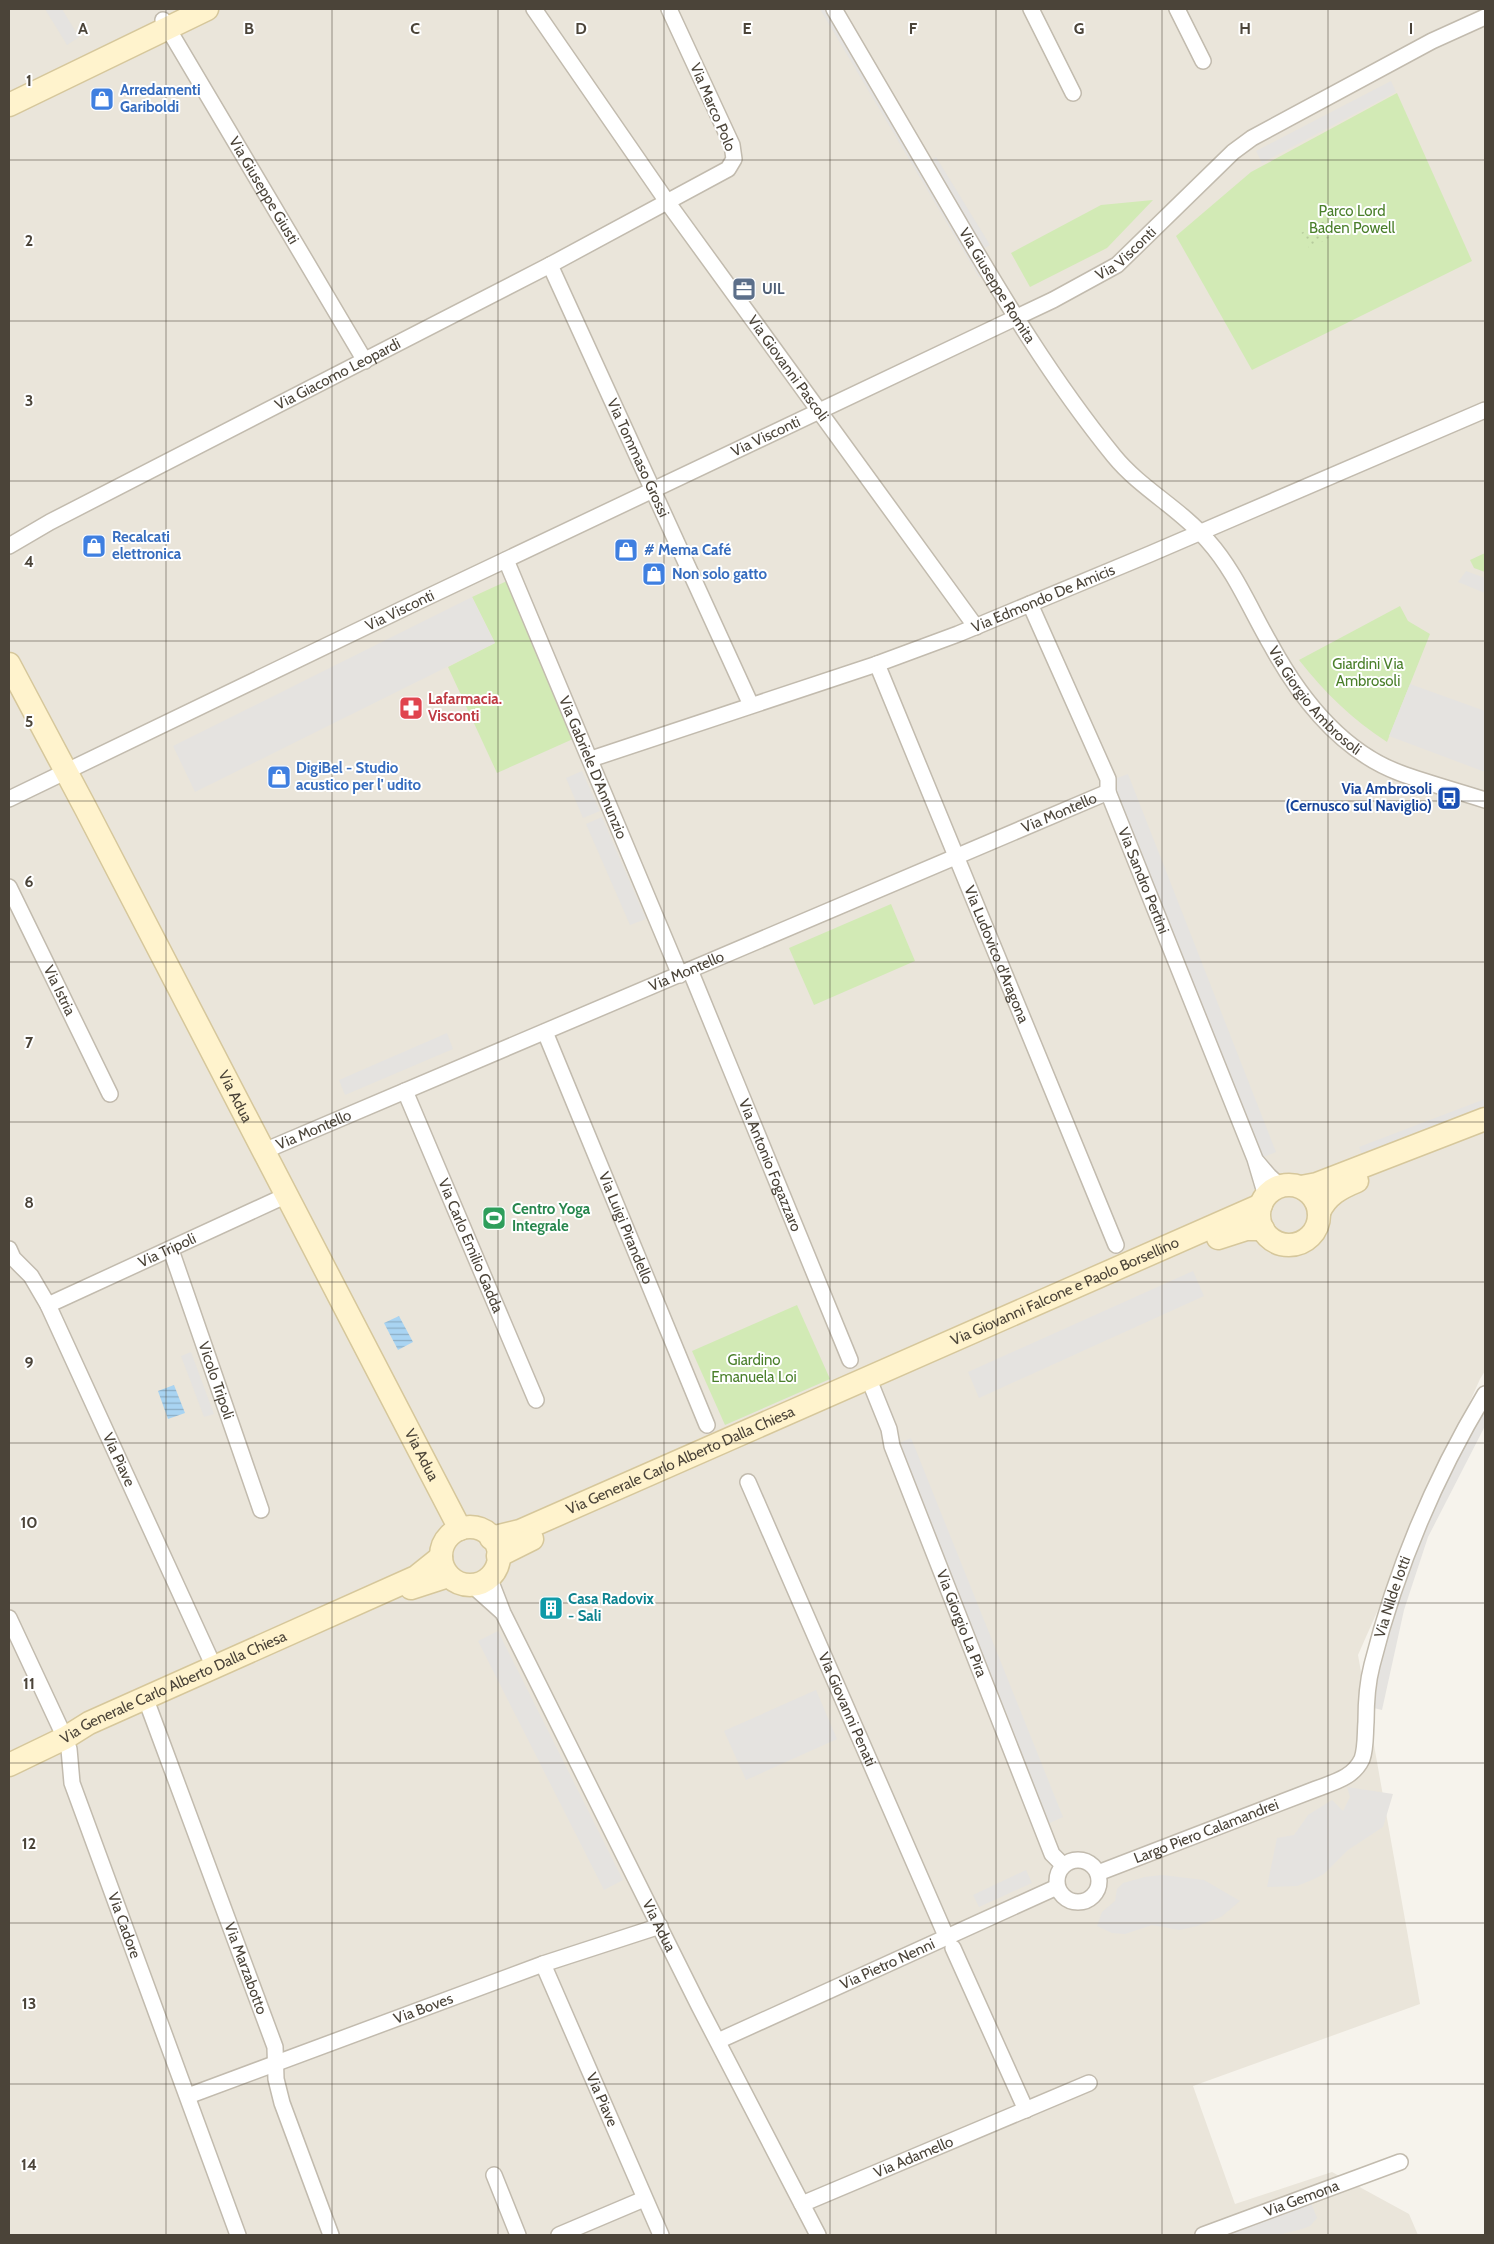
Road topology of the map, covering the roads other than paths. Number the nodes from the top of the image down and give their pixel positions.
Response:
1 (207, 9) edge
2 (534, 9) edge
3 (669, 9) edge
4 (834, 9) edge
5 (1031, 9) edge
6 (1177, 9) edge
7 (1485, 17) edge
8 (171, 18) edge
9 (1203, 61) dead end
10 (9, 92) edge
11 (1072, 93) dead end
12 (9, 104) edge
13 (668, 203) junction
14 (550, 265) junction
15 (1016, 317) junction
16 (365, 361) junction
17 (1485, 410) edge
18 (819, 411) junction
19 (652, 490) junction
20 (1200, 532) junction
21 (9, 546) edge
22 (506, 560) junction
23 (1030, 604) junction
24 (976, 627) junction
25 (9, 664) edge
26 (877, 664) junction
27 (751, 705) junction
28 (590, 759) junction
29 (66, 771) junction
30 (1108, 792) junction
31 (9, 799) edge
32 (1485, 800) edge
33 (956, 858) junction
34 (9, 887) edge
35 (685, 973) junction
36 (545, 1032) junction
37 (405, 1091) junction
38 (110, 1094) dead end
39 (1485, 1119) edge
40 (1485, 1130) edge
41 (264, 1151) junction
42 (1277, 1194) junction
43 (287, 1195) junction
44 (1319, 1212) junction
45 (1263, 1229) junction
46 (1116, 1245) dead end
47 (171, 1250) junction
48 (10, 1255) edge
49 (48, 1305) junction
50 (850, 1360) dead end
51 (870, 1383) junction
52 (1485, 1394) edge
53 (536, 1400) dead end
54 (707, 1425) dead end
55 (748, 1482) dead end
56 (261, 1510) dead end
57 (460, 1529) junction
58 (495, 1547) junction
59 (445, 1566) junction
60 (480, 1581) junction
61 (9, 1618) edge
62 (214, 1667) junction
63 (148, 1705) junction
64 (65, 1738) junction
65 (9, 1765) edge
66 (1316, 1790) joint
67 (1063, 1865) junction
68 (1098, 1874) junction
69 (1057, 1887) junction
70 (660, 1926) junction
71 (950, 1942) junction
72 (542, 1964) junction
73 (718, 2041) junction
74 (277, 2062) junction
75 (1089, 2083) dead end
76 (188, 2096) junction
77 (1026, 2110) junction
78 (1400, 2162) dead end
79 (494, 2175) dead end
80 (644, 2199) junction
81 (802, 2204) junction
82 (238, 2235) edge
83 (331, 2235) edge
84 (518, 2235) edge
85 (559, 2235) edge
86 (661, 2235) edge
87 (818, 2235) edge
88 (1204, 2235) edge

1 - 8 street
2 - 13 street, Via Giovanni Pascoli
3 - 13 street, Via Marco Polo
4 - 15 street, Via Giuseppe Romita
5 - 11 street
6 - 9 street
7 - 15 street, Via Visconti
8 - 10 street
8 - 12 street
8 - 16 street, Via Giuseppe Giusti
13 - 14 street, Via Giacomo Leopardi
13 - 18 street, Via Giovanni Pascoli
14 - 16 street, Via Giacomo Leopardi
14 - 19 street, Via Tommaso Grossi
15 - 18 street, Via Visconti
15 - 20 street, Via Giuseppe Romita
16 - 21 street, Via Giacomo Leopardi
17 - 20 street, Via Edmondo De Amicis
18 - 19 street, Via Visconti
18 - 24 street, Via Giovanni Pascoli
19 - 22 street, Via Visconti
19 - 27 street, Via Tommaso Grossi
20 - 23 street, Via Edmondo De Amicis
20 - 32 street, Via Giorgio Ambrosoli
22 - 28 street, Via Gabriele D'Annunzio
22 - 29 street, Via Visconti
23 - 24 street, Via Edmondo De Amicis
23 - 30 street, Via Sandro Pertini
24 - 26 street, Via Edmondo De Amicis
25 - 29 street, Via Adua
26 - 27 street, Via Edmondo De Amicis
26 - 33 street, Via Ludovico d'Aragona
27 - 28 street, Via Edmondo De Amicis
28 - 35 street, Via Gabriele D'Annunzio
29 - 31 street, Via Visconti
29 - 41 street, Via Adua
30 - 33 street, Via Montello
30 - 42 street, Via Sandro Pertini
33 - 35 street, Via Montello
33 - 46 street, Via Ludovico d'Aragona
34 - 38 street, Via Istria
35 - 36 street, Via Montello
35 - 50 street, Via Antonio Fogazzaro
36 - 37 street, Via Montello
36 - 54 street, Via Luigi Pirandello
37 - 41 street, Via Montello
37 - 53 street, Via Carlo Emilio Gadda
39 - 42 street, Via Giovanni Falcone e Paolo Borsellino
40 - 44 street
41 - 43 street, Via Adua
42 - 44 street
42 - 45 street
42 - 51 street, Via Giovanni Falcone e Paolo Borsellino
43 - 47 street, Via Tripoli
43 - 57 street, Via Adua
44 - 45 street
45 - 51 street, Via Giovanni Falcone e Paolo Borsellino
47 - 49 street, Via Tripoli
47 - 56 street, Vicolo Tripoli
48 - 49 street, Via Piave
49 - 62 street, Via Piave
51 - 58 street, Via Generale Carlo Alberto Dalla Chiesa
51 - 67 street, Via Giorgio La Pira
52 - 66 street, Via Nilde Iotti
55 - 71 street, Via Giovanni Penati
57 - 58 street
57 - 59 street
58 - 60 street
59 - 60 street
59 - 62 street, Via Generale Carlo Alberto Dalla Chiesa
59 - 63 street, Via Generale Carlo Alberto Dalla Chiesa
60 - 70 street, Via Adua
61 - 64 street, Via Cadore
62 - 64 street, Via Generale Carlo Alberto Dalla Chiesa
63 - 64 street, Via Generale Carlo Alberto Dalla Chiesa
63 - 74 street, Via Marzabotto
64 - 65 street
64 - 76 street, Via Cadore
66 - 68 street, Largo Piero Calamandrei
67 - 68 street
67 - 69 street
68 - 69 street
69 - 71 street, Via Pietro Nenni
70 - 72 street, Via Boves
70 - 73 street, Via Adua
71 - 73 street, Via Pietro Nenni
71 - 77 street
72 - 74 street, Via Boves
72 - 80 street, Via Piave
73 - 81 street, Via Adua
74 - 76 street, Via Boves
74 - 83 street, Via Marzabotto
75 - 77 street, Via Adamello
76 - 82 street, Via Cadore
77 - 81 street, Via Adamello
78 - 88 street, Via Gemona
79 - 84 street
80 - 85 street
80 - 86 street, Via Piave
81 - 87 street, Via Adua

